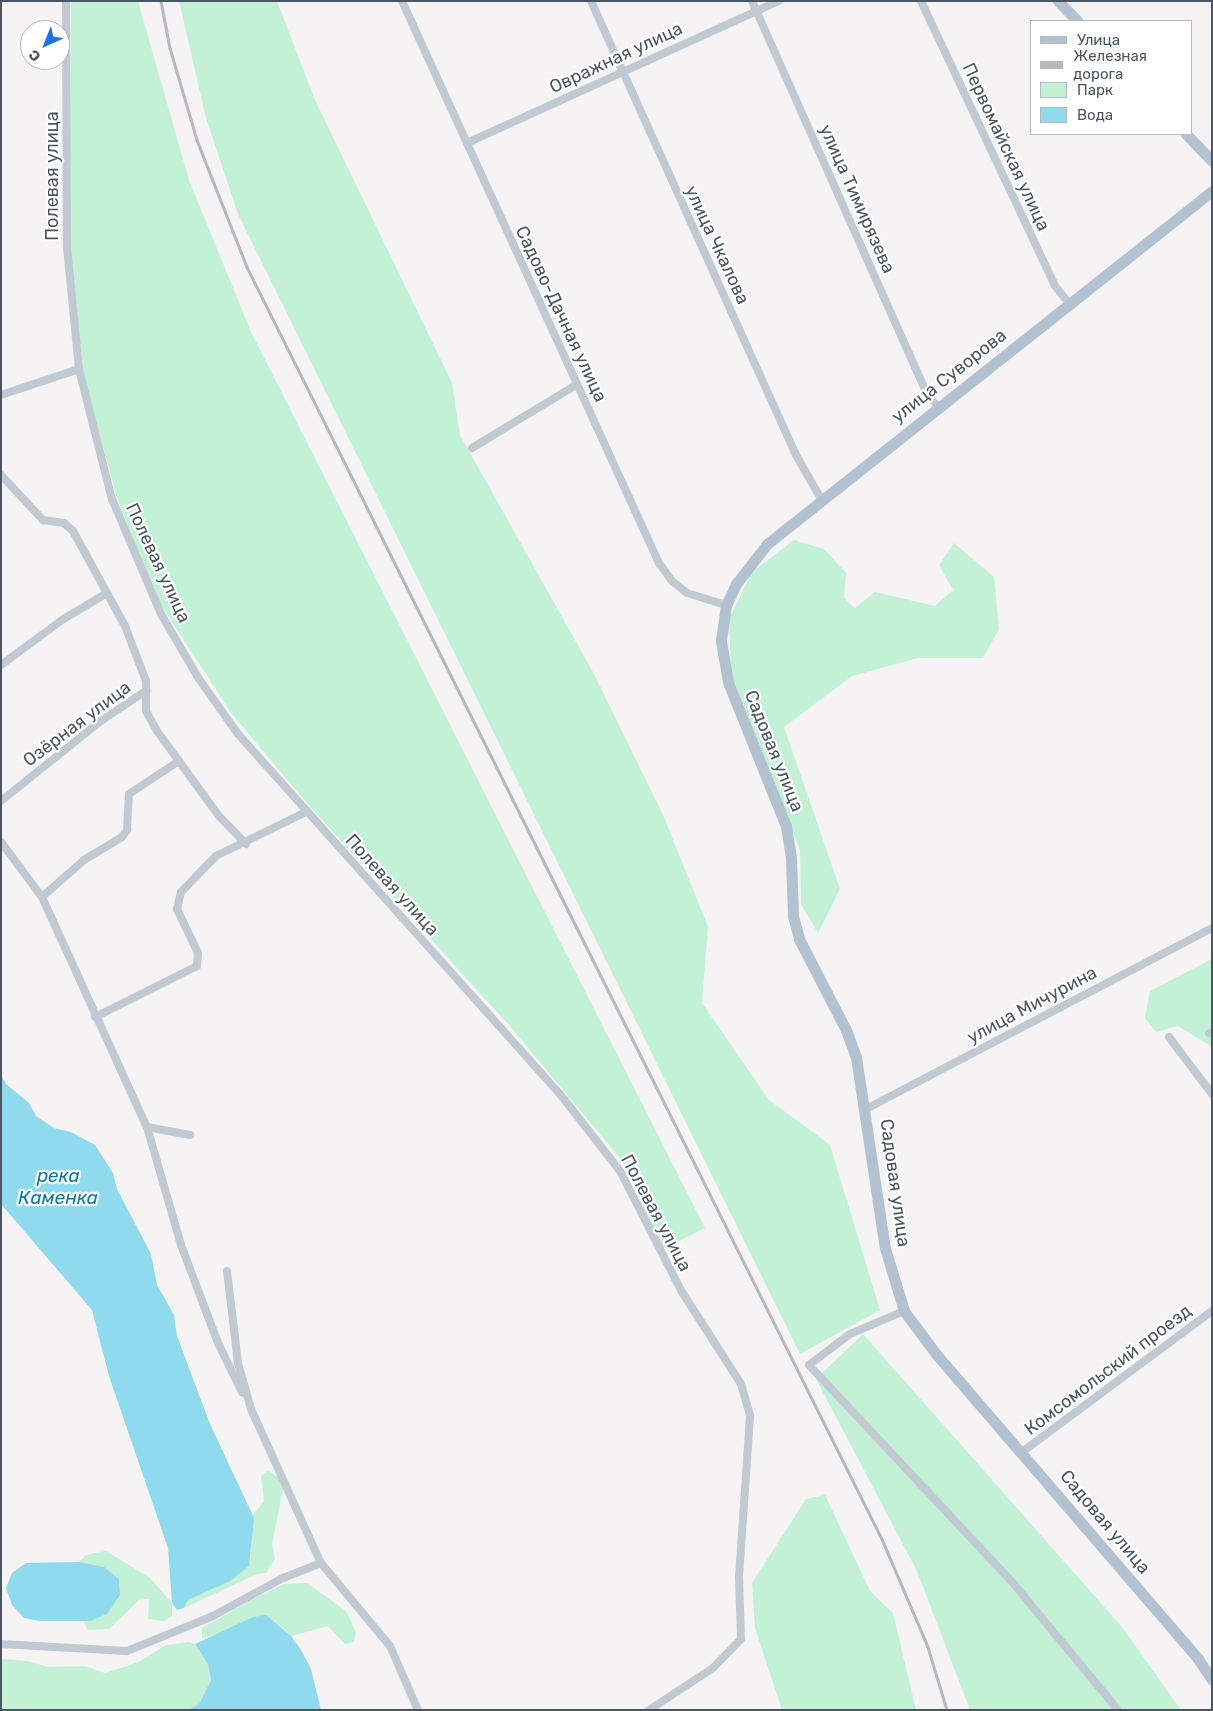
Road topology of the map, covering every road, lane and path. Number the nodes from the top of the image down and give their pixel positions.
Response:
1 (66, 1) edge
2 (402, 1) edge
3 (591, 1) edge
4 (752, 1) edge
5 (778, 1) edge
6 (921, 1) edge
7 (1058, 1) edge
8 (756, 11) junction
9 (1076, 20) edge
10 (621, 71) junction
11 (1187, 135) edge
12 (467, 143) junction
13 (1212, 161) edge
14 (1212, 191) edge
15 (1069, 303) junction
16 (78, 369) junction
17 (576, 385) junction
18 (1, 395) edge
19 (938, 407) junction
20 (472, 448) dead end
21 (1, 475) edge
22 (820, 499) junction
23 (107, 593) junction
24 (726, 606) junction
25 (1, 666) edge
26 (147, 690) junction
27 (179, 761) junction
28 (1, 801) edge
29 (306, 812) junction
30 (1, 842) edge
31 (246, 844) junction
32 (42, 897) junction
33 (1212, 928) edge
34 (95, 1017) junction
35 (1169, 1037) dead end
36 (1212, 1094) edge
37 (866, 1109) junction
38 (147, 1127) junction
39 (190, 1135) dead end
40 (227, 1270) dead end
41 (904, 1311) junction
42 (1212, 1311) edge
43 (251, 1409) junction
44 (1022, 1452) junction
45 (321, 1563) junction
46 (1, 1644) edge
47 (1212, 1680) edge
48 (418, 1710) edge
49 (649, 1710) edge
50 (1118, 1710) edge

1 - 16 street, Полевая улица
2 - 12 street, Садово-Дачная улица
3 - 10 street, улица Чкалова
4 - 8 street, улица Тимирязева
5 - 8 street, Овражная улица
6 - 15 street, Первомайская улица
7 - 9 main road
8 - 10 street, Овражная улица
8 - 19 street, улица Тимирязева
10 - 12 street, Овражная улица
10 - 22 street, улица Чкалова
11 - 13 main road
12 - 17 street, Садово-Дачная улица
14 - 15 main road, улица Суворова
15 - 19 main road, улица Суворова
16 - 18 street
16 - 29 street, Полевая улица
17 - 20 street
17 - 24 street, Садово-Дачная улица
19 - 22 main road, улица Суворова
21 - 23 street
22 - 24 main road, улица Суворова
23 - 25 street
23 - 26 street
24 - 37 main road, Садовая улица
26 - 27 street
26 - 28 street, Озёрная улица
27 - 31 street
27 - 32 street
29 - 31 street
29 - 49 street, Полевая улица
30 - 32 street
31 - 34 street
32 - 34 street
33 - 37 street, улица Мичурина
34 - 38 street
35 - 36 street
37 - 41 main road, Садовая улица
38 - 39 street
38 - 43 street
40 - 43 street
41 - 44 main road, Садовая улица
41 - 50 street
42 - 44 street, Комсомольский проезд
43 - 45 street
44 - 47 main road, Садовая улица
45 - 46 street
45 - 48 street

